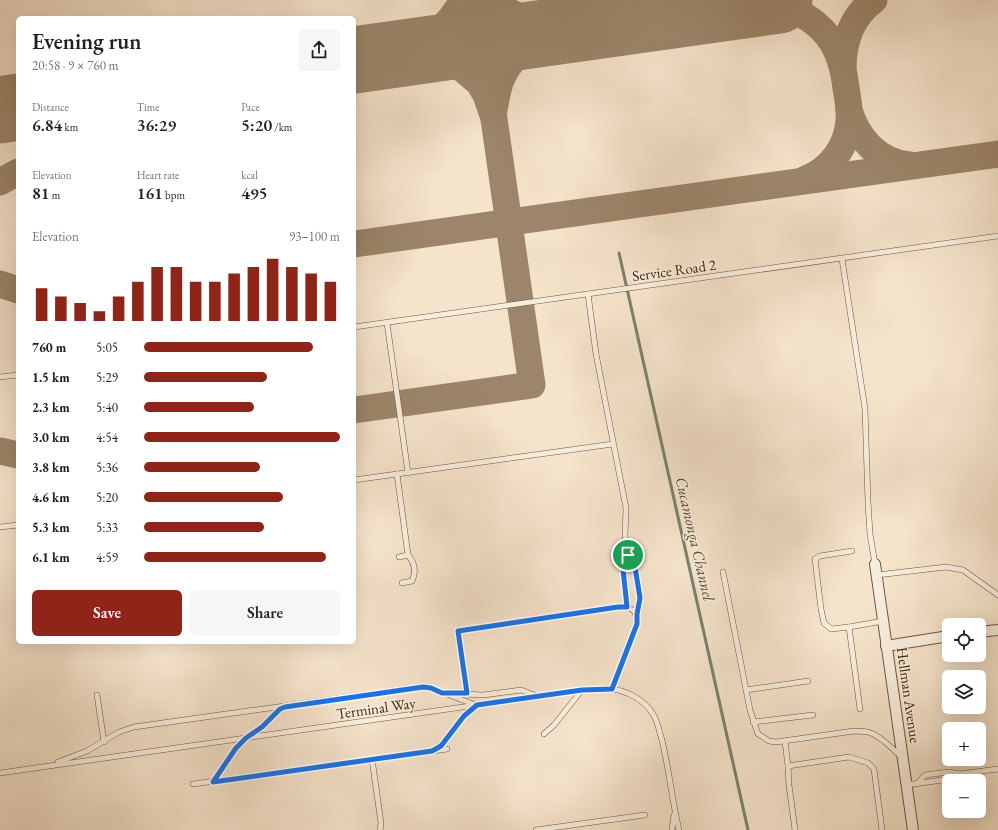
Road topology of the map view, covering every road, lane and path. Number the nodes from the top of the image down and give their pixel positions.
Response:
1 (998, 236) edge
2 (842, 259) junction
3 (588, 294) junction
4 (387, 323) junction
5 (356, 327) edge
6 (16, 375) edge
7 (0, 377) edge
8 (613, 444) junction
9 (408, 472) junction
10 (397, 474) junction
11 (356, 480) edge
12 (16, 525) edge
13 (0, 527) edge
14 (852, 551) dead end
15 (628, 555) junction
16 (408, 556) junction
17 (398, 557) dead end
18 (875, 564) joint
19 (723, 572) dead end
20 (877, 575) junction
21 (402, 583) dead end
22 (998, 595) edge
23 (627, 607) junction
24 (637, 614) junction
25 (883, 622) junction
26 (849, 627) junction
27 (998, 630) edge
28 (986, 631) edge
29 (942, 637) edge
30 (886, 646) junction
31 (808, 681) dead end
32 (612, 689) junction
33 (582, 690) junction
34 (746, 690) junction
35 (442, 693) junction
36 (467, 693) junction
37 (97, 694) dead end
38 (538, 696) junction
39 (477, 705) junction
40 (285, 707) junction
41 (860, 709) dead end
42 (813, 714) dead end
43 (753, 722) junction
44 (544, 734) dead end
45 (246, 738) junction
46 (785, 740) junction
47 (104, 742) junction
48 (447, 749) dead end
49 (432, 751) junction
50 (902, 758) junction
51 (372, 759) junction
52 (49, 766) junction
53 (788, 766) junction
54 (998, 769) edge
55 (0, 773) edge
56 (213, 782) junction
57 (193, 784) dead end
58 (906, 785) junction
59 (674, 812) junction
60 (645, 815) dead end
61 (381, 823) junction
62 (380, 830) edge
63 (385, 830) edge
64 (536, 830) edge
65 (672, 830) edge
66 (679, 830) edge
67 (795, 830) edge
68 (882, 830) edge
69 (913, 830) edge

1 - 2 lane, Service Road 2
2 - 3 lane, Service Road 2
2 - 18 lane
3 - 4 lane, Service Road 2
3 - 8 lane
4 - 5 lane, Service Road 2
4 - 9 lane
6 - 7 lane
8 - 9 lane
8 - 15 lane
9 - 10 lane
10 - 11 lane
10 - 16 lane
12 - 13 lane
14 - 26 lane
15 - 23 lane
15 - 24 lane
16 - 17 lane
16 - 21 lane
18 - 20 street, Hellman Avenue
19 - 34 lane
20 - 22 lane
20 - 25 street, Hellman Avenue
23 - 24 lane
23 - 36 lane
24 - 32 lane
25 - 26 lane
25 - 30 street, Hellman Avenue
26 - 41 lane
27 - 28 street
29 - 30 street
30 - 50 street, Hellman Avenue
31 - 34 lane
32 - 33 lane, Terminal Way
32 - 59 lane, Terminal Way
33 - 38 lane, Terminal Way
33 - 44 lane
34 - 43 lane
35 - 36 lane
35 - 39 lane
35 - 40 lane
36 - 38 lane
37 - 47 lane
38 - 39 lane, Terminal Way
39 - 45 lane, Terminal Way
39 - 49 lane
40 - 45 lane
40 - 47 lane
42 - 43 lane
43 - 46 lane
45 - 52 lane, Terminal Way
45 - 56 lane
46 - 50 lane
46 - 53 lane
47 - 52 lane
48 - 49 lane
49 - 51 lane
50 - 58 street, Hellman Avenue
51 - 56 lane
51 - 61 lane
52 - 55 lane, Terminal Way
53 - 67 lane
53 - 68 lane
54 - 58 lane
56 - 57 lane
58 - 69 street, Hellman Avenue
59 - 65 lane
59 - 66 lane, Terminal Way
60 - 64 lane
61 - 62 lane
61 - 63 lane

